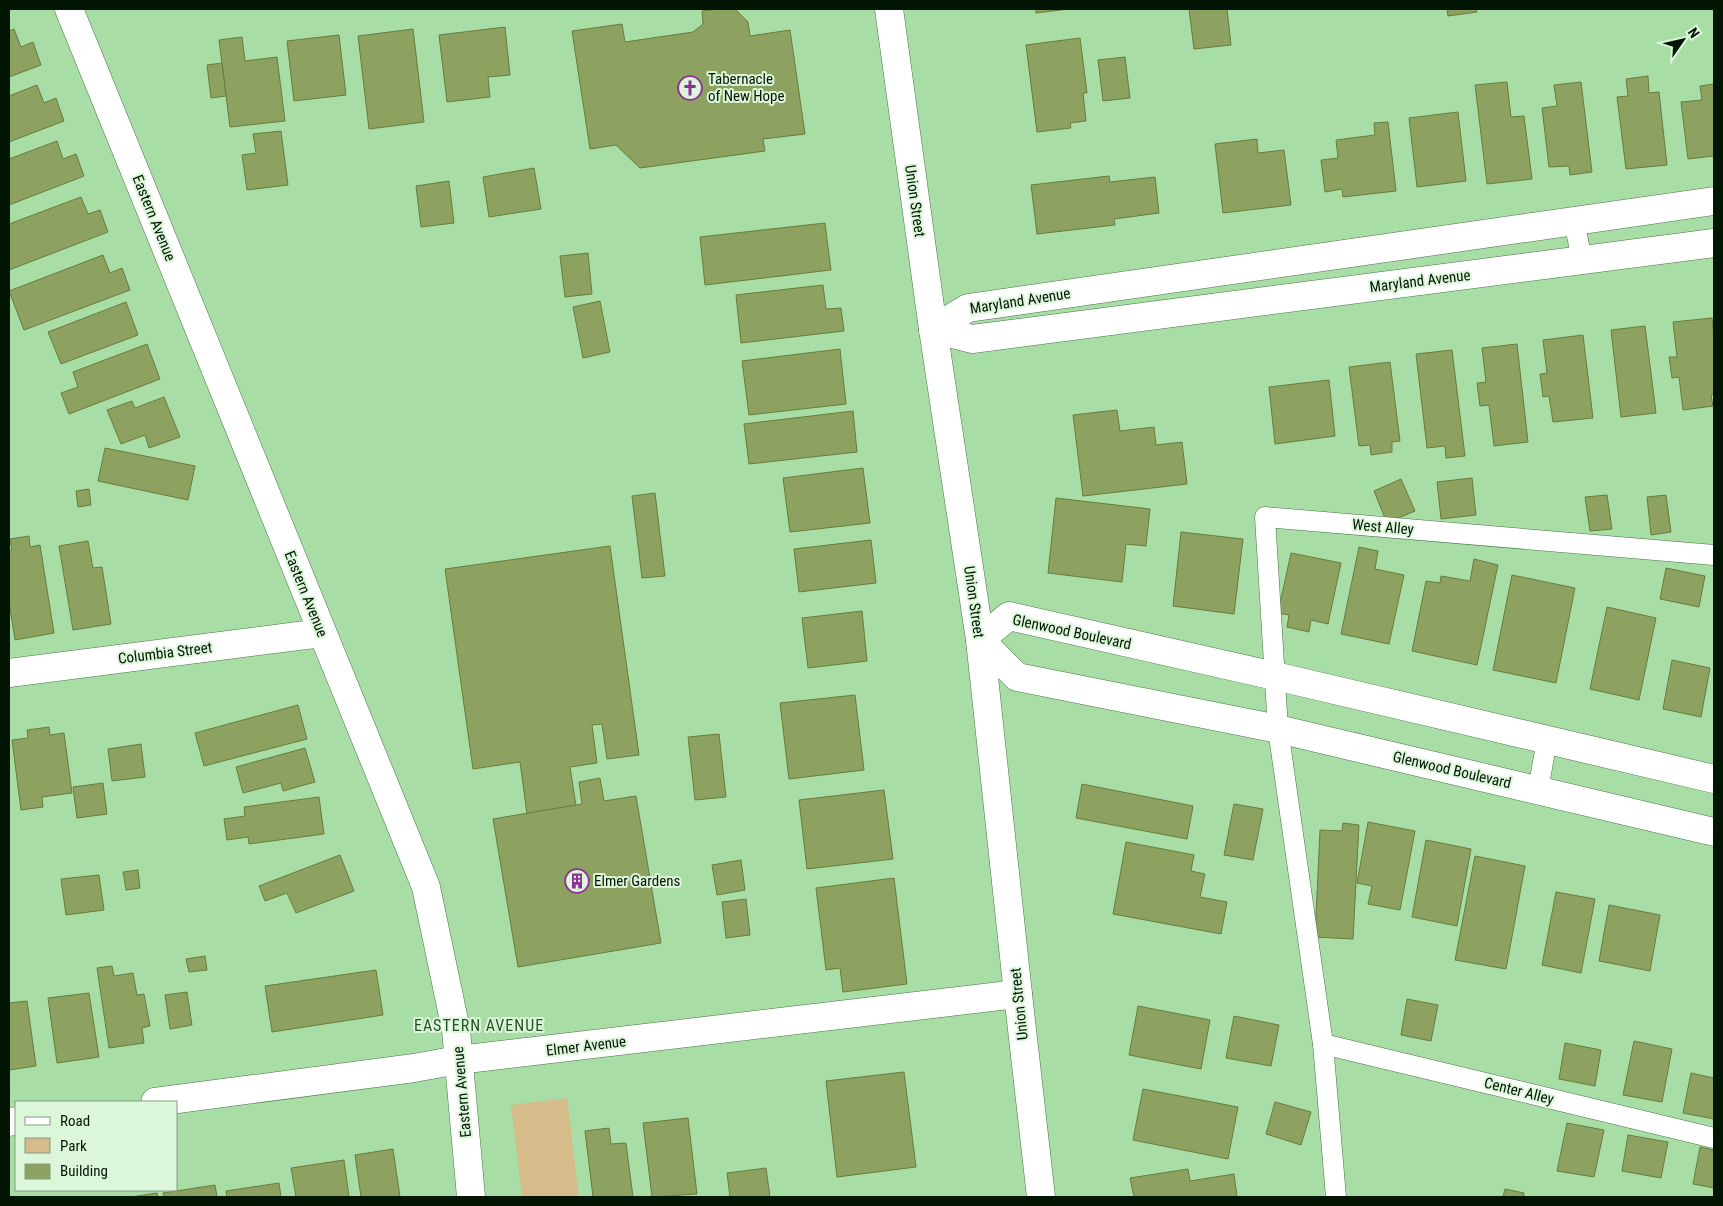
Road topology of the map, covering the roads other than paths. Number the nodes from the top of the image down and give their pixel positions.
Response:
1 (69, 9) edge
2 (889, 9) edge
3 (1714, 201) edge
4 (1574, 221) junction
5 (1714, 243) edge
6 (1582, 260) junction
7 (933, 329) junction
8 (1714, 555) edge
9 (322, 633) junction
10 (980, 640) junction
11 (9, 673) edge
12 (1275, 676) junction
13 (1278, 729) junction
14 (1547, 740) junction
15 (1714, 778) edge
16 (1538, 790) junction
17 (1714, 832) edge
18 (1018, 994) junction
19 (1323, 1044) junction
20 (458, 1060) junction
21 (162, 1101) edge
22 (1714, 1138) edge
23 (472, 1197) edge
24 (1041, 1197) edge
25 (1336, 1197) edge

1 - 9 street, Eastern Avenue
2 - 7 street, Union Street
3 - 4 street, Maryland Avenue
4 - 6 lane
4 - 7 street, Maryland Avenue
5 - 6 street, Maryland Avenue
6 - 7 street, Maryland Avenue
7 - 10 street, Union Street
8 - 12 lane, West Alley
9 - 11 street, Columbia Street
9 - 20 street, Eastern Avenue
10 - 12 street, Glenwood Boulevard
10 - 13 street, Glenwood Boulevard
10 - 18 street, Union Street
12 - 13 lane, West Alley
12 - 14 street, Glenwood Boulevard
13 - 16 street, Glenwood Boulevard
13 - 19 lane
14 - 15 street, Glenwood Boulevard
14 - 16 lane
16 - 17 street, Glenwood Boulevard
18 - 20 street, Elmer Avenue
18 - 24 street, Union Street
19 - 22 lane, Center Alley
19 - 25 lane
20 - 21 street, Elmer Avenue
20 - 23 street, Eastern Avenue

